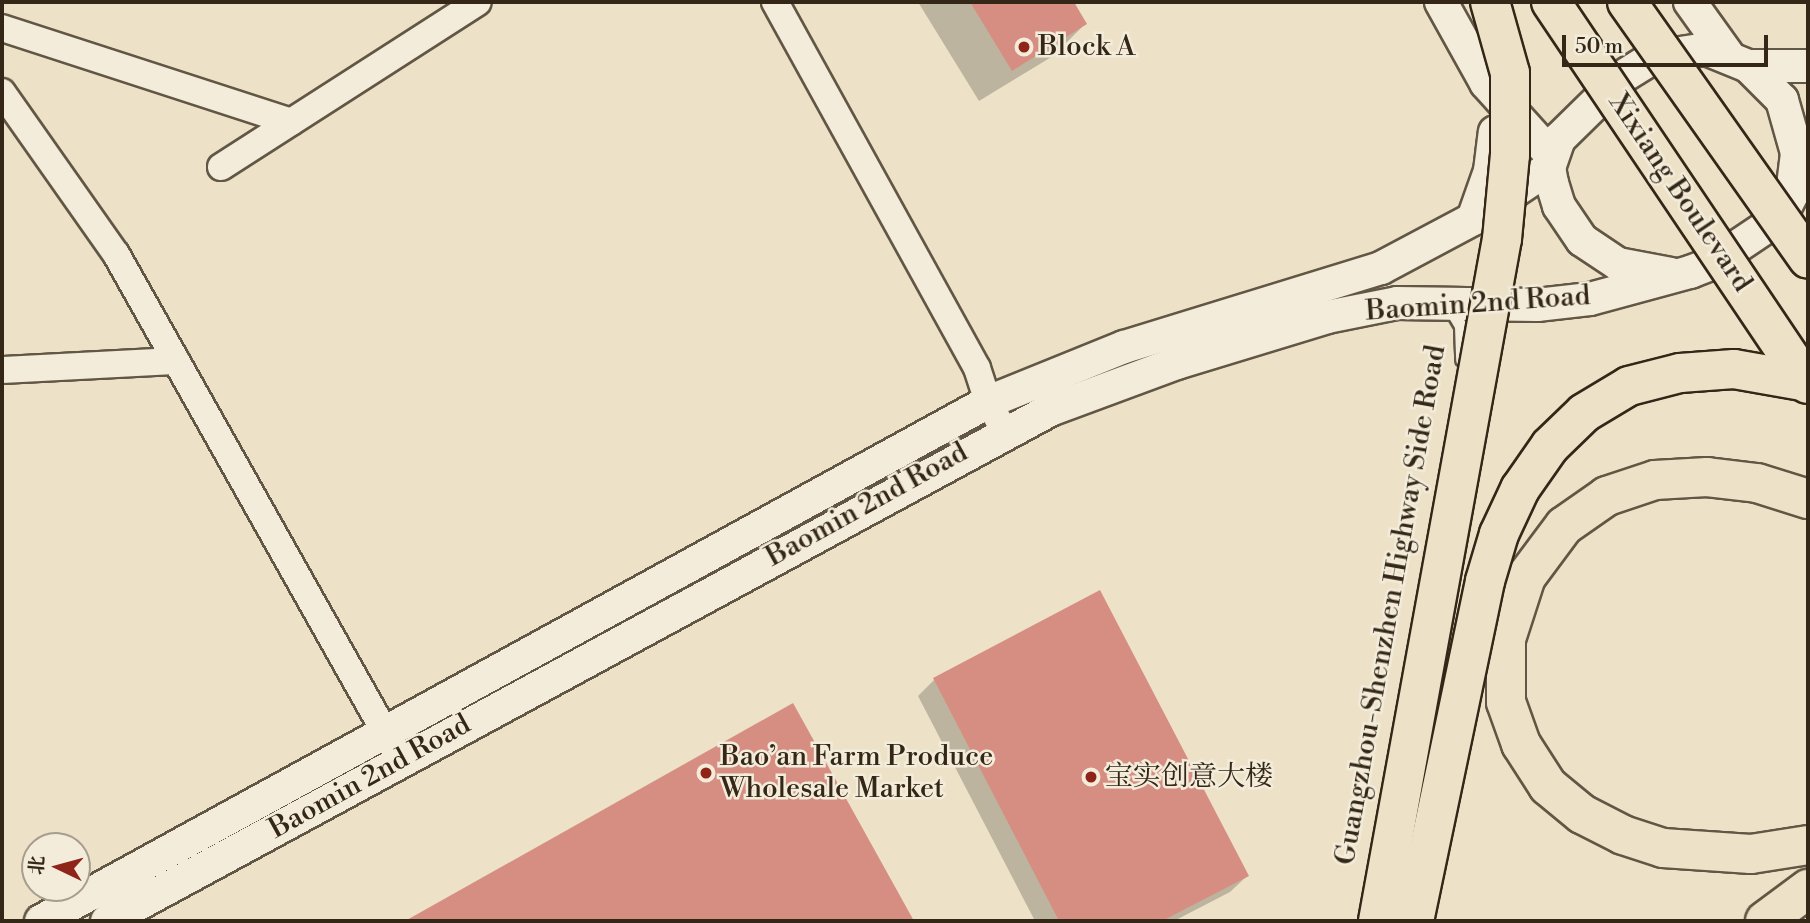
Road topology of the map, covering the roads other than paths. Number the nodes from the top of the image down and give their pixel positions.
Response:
1 (478, 2) edge
2 (775, 2) edge
3 (1441, 2) edge
4 (1490, 2) edge
5 (1551, 2) edge
6 (1627, 2) edge
7 (1690, 2) edge
8 (2, 28) edge
9 (1738, 60) junction
10 (1808, 66) edge
11 (1486, 83) junction
12 (2, 92) edge
13 (291, 122) junction
14 (1805, 154) edge
15 (1551, 162) junction
16 (220, 167) dead end
17 (1473, 219) junction
18 (1808, 260) edge
19 (1706, 264) junction
20 (1444, 304) junction
21 (176, 361) junction
22 (2, 370) edge
23 (1460, 379) dead end
24 (1808, 383) edge
25 (988, 402) junction
26 (1005, 431) junction
27 (1808, 499) edge
28 (393, 747) junction
29 (1808, 845) edge
30 (1808, 889) edge
31 (41, 921) edge
32 (107, 921) edge
33 (1378, 921) edge
34 (1414, 921) edge
35 (1765, 921) edge

1 - 13 street
2 - 25 street
3 - 11 street
4 - 33 main road, bridge
5 - 19 main road, Xixiang Boulevard, bridge
6 - 18 main road, bridge
7 - 9 street
8 - 13 street
9 - 10 street
9 - 14 street
9 - 15 street
11 - 15 street
11 - 17 street
12 - 21 street
13 - 16 street
14 - 19 street
15 - 17 street, Baomin 2nd Road
15 - 19 street
17 - 25 street, Baomin 2nd Road
19 - 20 street, Baomin 2nd Road
19 - 24 main road, Xixiang Boulevard, bridge
20 - 23 lane, Guangzhou-Shenzhen Highway Side Road
20 - 26 street, Baomin 2nd Road
21 - 22 street
21 - 28 street
24 - 34 main road, bridge
25 - 26 street
25 - 28 street, Baomin 2nd Road
26 - 28 street, Baomin 2nd Road
27 - 29 main road
28 - 31 street, Baomin 2nd Road
28 - 32 street, Baomin 2nd Road
30 - 35 main road

